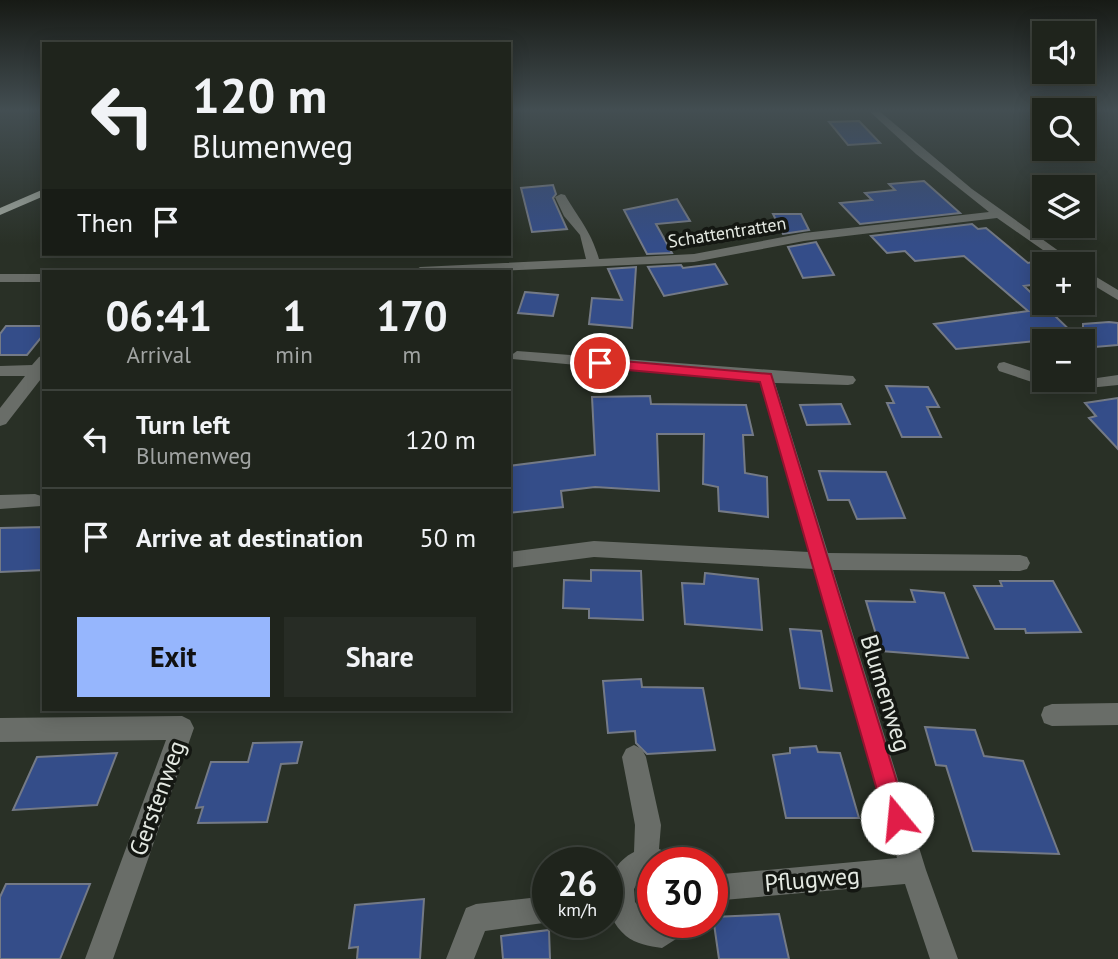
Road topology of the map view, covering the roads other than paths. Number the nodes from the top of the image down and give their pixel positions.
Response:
1 (921, 155) edge
2 (42, 193) edge
3 (561, 197) dead end
4 (0, 212) edge
5 (996, 215) junction
6 (1053, 252) edge
7 (594, 264) junction
8 (446, 270) edge
9 (0, 278) edge
10 (42, 278) edge
11 (1095, 281) edge
12 (1118, 296) edge
13 (517, 356) dead end
14 (41, 367) edge
15 (1004, 367) dead end
16 (0, 371) edge
17 (766, 377) junction
18 (848, 380) dead end
19 (1118, 380) edge
20 (0, 420) edge
21 (35, 501) dead end
22 (0, 502) edge
23 (511, 561) edge
24 (819, 561) junction
25 (1020, 563) dead end
26 (1118, 714) edge
27 (1052, 715) dead end
28 (0, 730) edge
29 (634, 757) dead end
30 (652, 847) edge
31 (637, 866) edge
32 (912, 870) junction
33 (623, 876) edge
34 (728, 887) edge
35 (532, 912) edge
36 (623, 914) edge
37 (637, 929) edge
38 (99, 959) edge
39 (460, 959) edge
40 (944, 959) edge

1 - 5 street
2 - 4 main road
3 - 7 street
5 - 6 street
5 - 7 street, Schattentratten
7 - 8 street, Schattentratten
9 - 10 street
11 - 12 street
13 - 17 street
14 - 16 street
14 - 20 street
15 - 19 street
17 - 18 street
17 - 24 street, Blumenweg
21 - 22 street
23 - 24 street
24 - 25 street
24 - 32 street, Blumenweg
26 - 27 street
28 - 38 street, Gerstenweg
29 - 30 street
31 - 33 street
32 - 34 street, Pflugweg
32 - 40 street, Blumenweg
35 - 39 street
36 - 37 street

